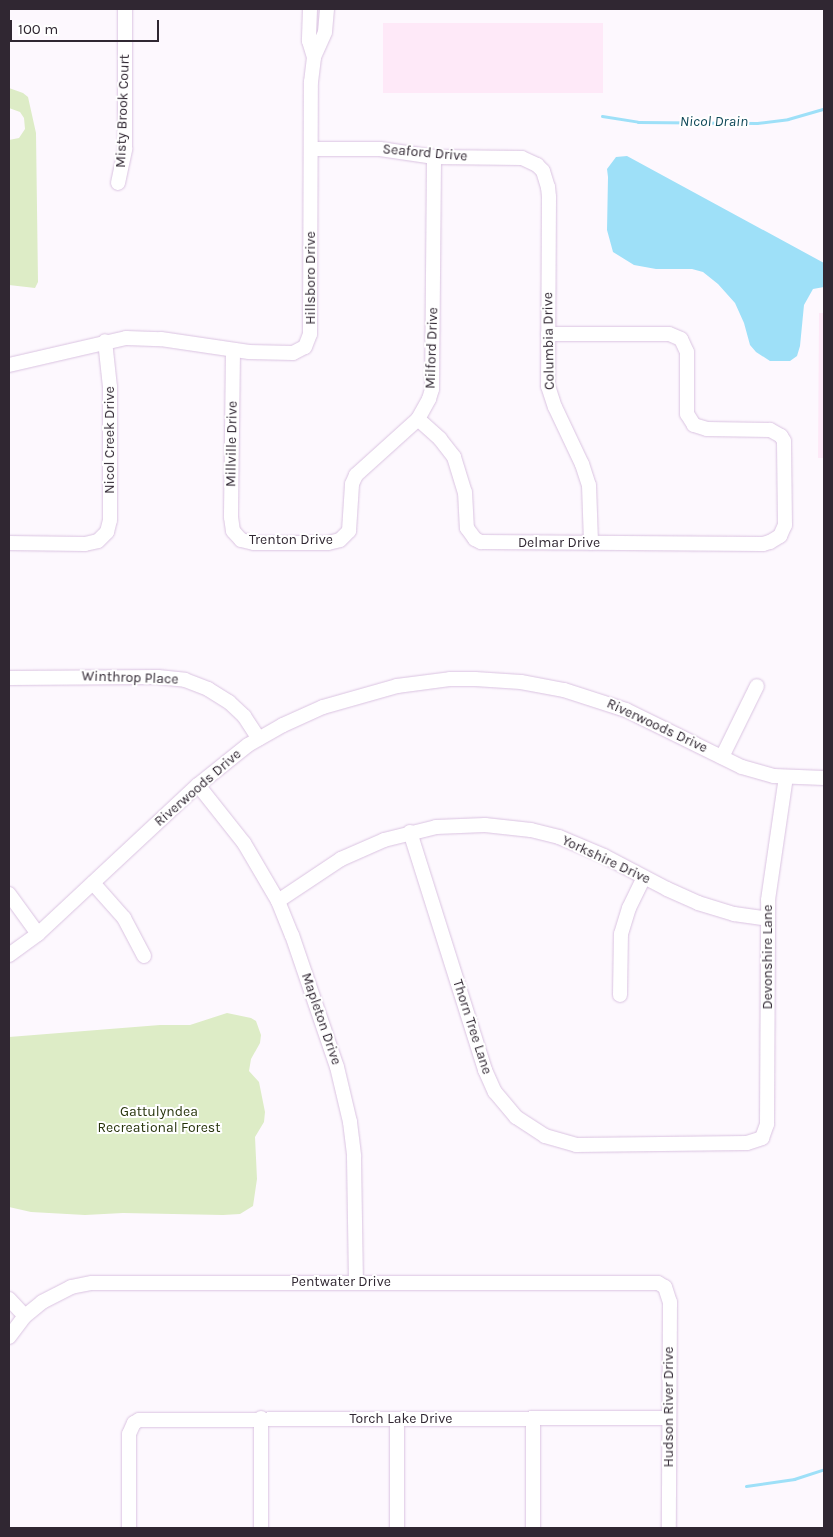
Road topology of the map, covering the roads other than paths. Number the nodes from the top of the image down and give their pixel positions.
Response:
1 (125, 9) edge
2 (310, 9) edge
3 (327, 9) edge
4 (314, 57) junction
5 (311, 149) junction
6 (434, 157) junction
7 (537, 165) joint
8 (118, 183) dead end
9 (548, 334) junction
10 (105, 341) junction
11 (233, 350) junction
12 (9, 365) edge
13 (418, 419) junction
14 (236, 536) joint
15 (345, 536) joint
16 (9, 543) edge
17 (591, 543) junction
18 (9, 678) edge
19 (757, 686) dead end
20 (259, 739) junction
21 (722, 757) junction
22 (786, 778) junction
23 (824, 778) edge
24 (198, 785) junction
25 (410, 832) junction
26 (644, 877) junction
27 (93, 883) junction
28 (9, 894) edge
29 (278, 900) junction
30 (768, 919) junction
31 (38, 934) junction
32 (9, 955) edge
33 (144, 956) dead end
34 (620, 995) dead end
35 (762, 1138) joint
36 (356, 1282) junction
37 (665, 1287) joint
38 (9, 1299) edge
39 (25, 1316) junction
40 (9, 1337) edge
41 (261, 1418) junction
42 (669, 1418) junction
43 (397, 1419) junction
44 (533, 1419) junction
45 (129, 1528) edge
46 (261, 1528) edge
47 (397, 1528) edge
48 (533, 1528) edge
49 (669, 1528) edge

1 - 8 street, Misty Brook Court
2 - 4 street, Hillsboro Drive
3 - 4 street, Hillsboro Drive
4 - 5 street, Hillsboro Drive
5 - 6 street, Seaford Drive
5 - 11 street, Hillsboro Drive
6 - 7 street, Seaford Drive
6 - 13 street, Milford Drive
7 - 9 street, Columbia Drive
9 - 17 street, Columbia Drive
9 - 17 street, Delmar Drive
10 - 11 street, Hillsboro Drive
10 - 12 street, Hillsboro Drive
10 - 16 street, Nicol Creek Drive
11 - 14 street, Millville Drive
13 - 15 street, Milford Drive
13 - 17 street, Delmar Drive
14 - 15 street, Trenton Drive
18 - 20 street, Winthrop Place
19 - 21 street
20 - 21 street, Riverwoods Drive
20 - 24 street, Riverwoods Drive
21 - 22 street, Riverwoods Drive
22 - 23 street, Riverwoods Drive
22 - 30 street, Devonshire Lane
24 - 27 street, Riverwoods Drive
24 - 29 street, Mapleton Drive
25 - 26 street, Yorkshire Drive
25 - 29 street, Yorkshire Drive
25 - 35 street, Thorn Tree Lane
26 - 30 street, Yorkshire Drive
26 - 34 street
27 - 31 street, Riverwoods Drive
27 - 33 street
28 - 31 street
29 - 36 street, Mapleton Drive
30 - 35 street, Devonshire Lane
31 - 32 street, Riverwoods Drive
36 - 37 street, Pentwater Drive
36 - 39 street, Pentwater Drive
37 - 42 street, Hudson River Drive
38 - 39 street
39 - 40 street, Pentwater Drive
41 - 43 street, Torch Lake Drive
41 - 45 street, Torch Lake Drive
41 - 46 street
42 - 44 street, Torch Lake Drive
42 - 49 street, Hudson River Drive
43 - 44 street, Torch Lake Drive
43 - 47 street
44 - 48 street

